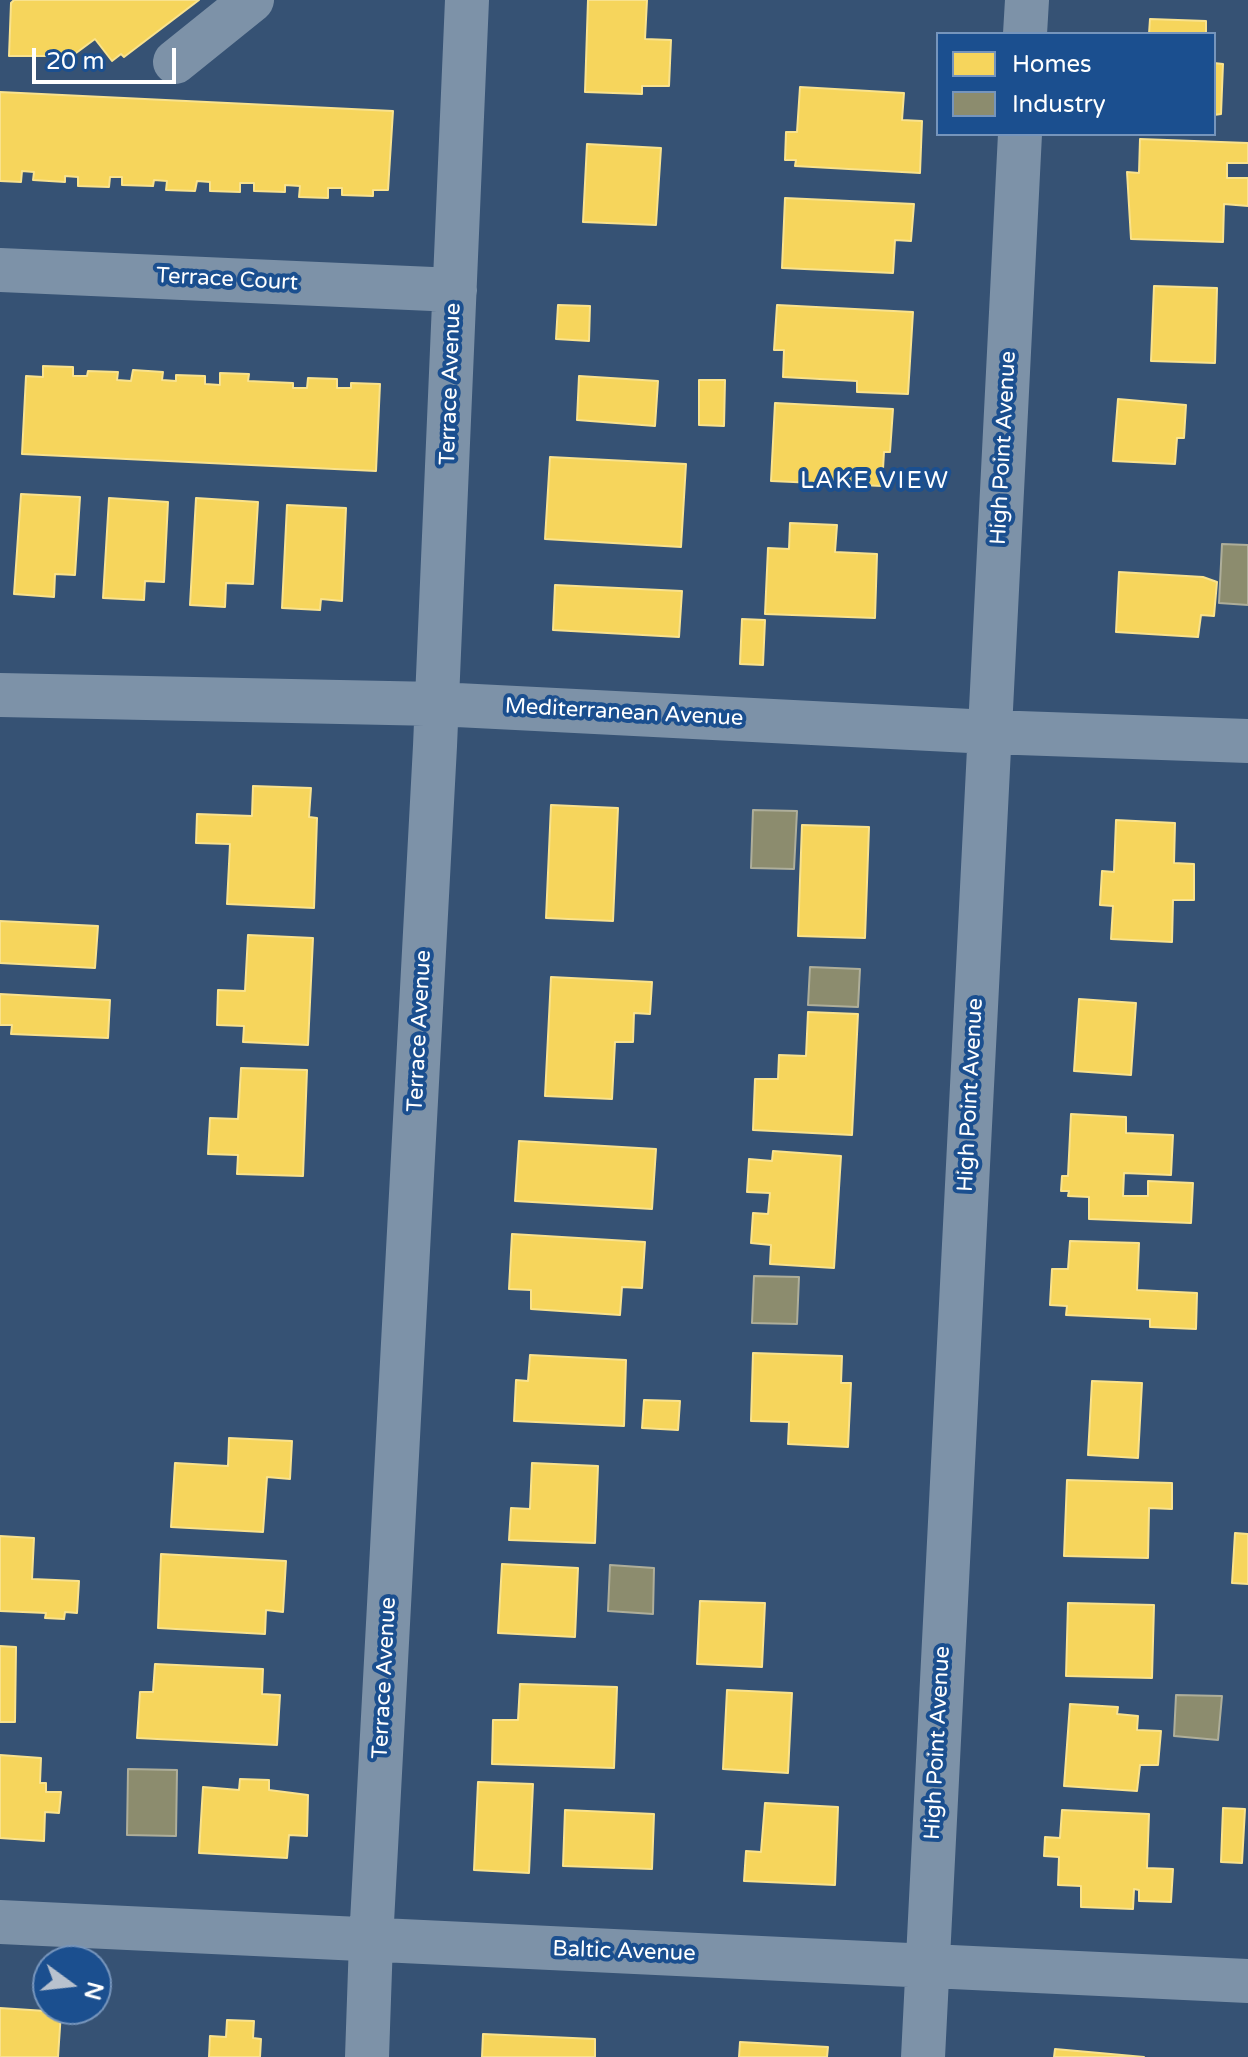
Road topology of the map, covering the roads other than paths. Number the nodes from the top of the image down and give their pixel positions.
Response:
1 (252, 0) edge
2 (1027, 0) edge
3 (467, 3) edge
4 (1025, 32) edge
5 (175, 62) dead end
6 (1020, 136) edge
7 (0, 270) edge
8 (455, 290) junction
9 (0, 695) edge
10 (437, 704) junction
11 (990, 732) junction
12 (1248, 741) edge
13 (0, 1922) edge
14 (371, 1941) junction
15 (927, 1965) junction
16 (1248, 1981) edge
17 (367, 2057) edge
18 (923, 2057) edge

1 - 5 street
2 - 4 street
3 - 8 street, Terrace Avenue
6 - 11 street, High Point Avenue
7 - 8 street, Terrace Court
8 - 10 street, Terrace Avenue
9 - 10 street, Mediterranean Avenue
10 - 11 street, Mediterranean Avenue
10 - 14 street, Terrace Avenue
11 - 12 street, Mediterranean Avenue
11 - 15 street, High Point Avenue
13 - 14 street, Baltic Avenue
14 - 15 street, Baltic Avenue
14 - 17 street, Terrace Avenue
15 - 16 street, Baltic Avenue
15 - 18 street, High Point Avenue

